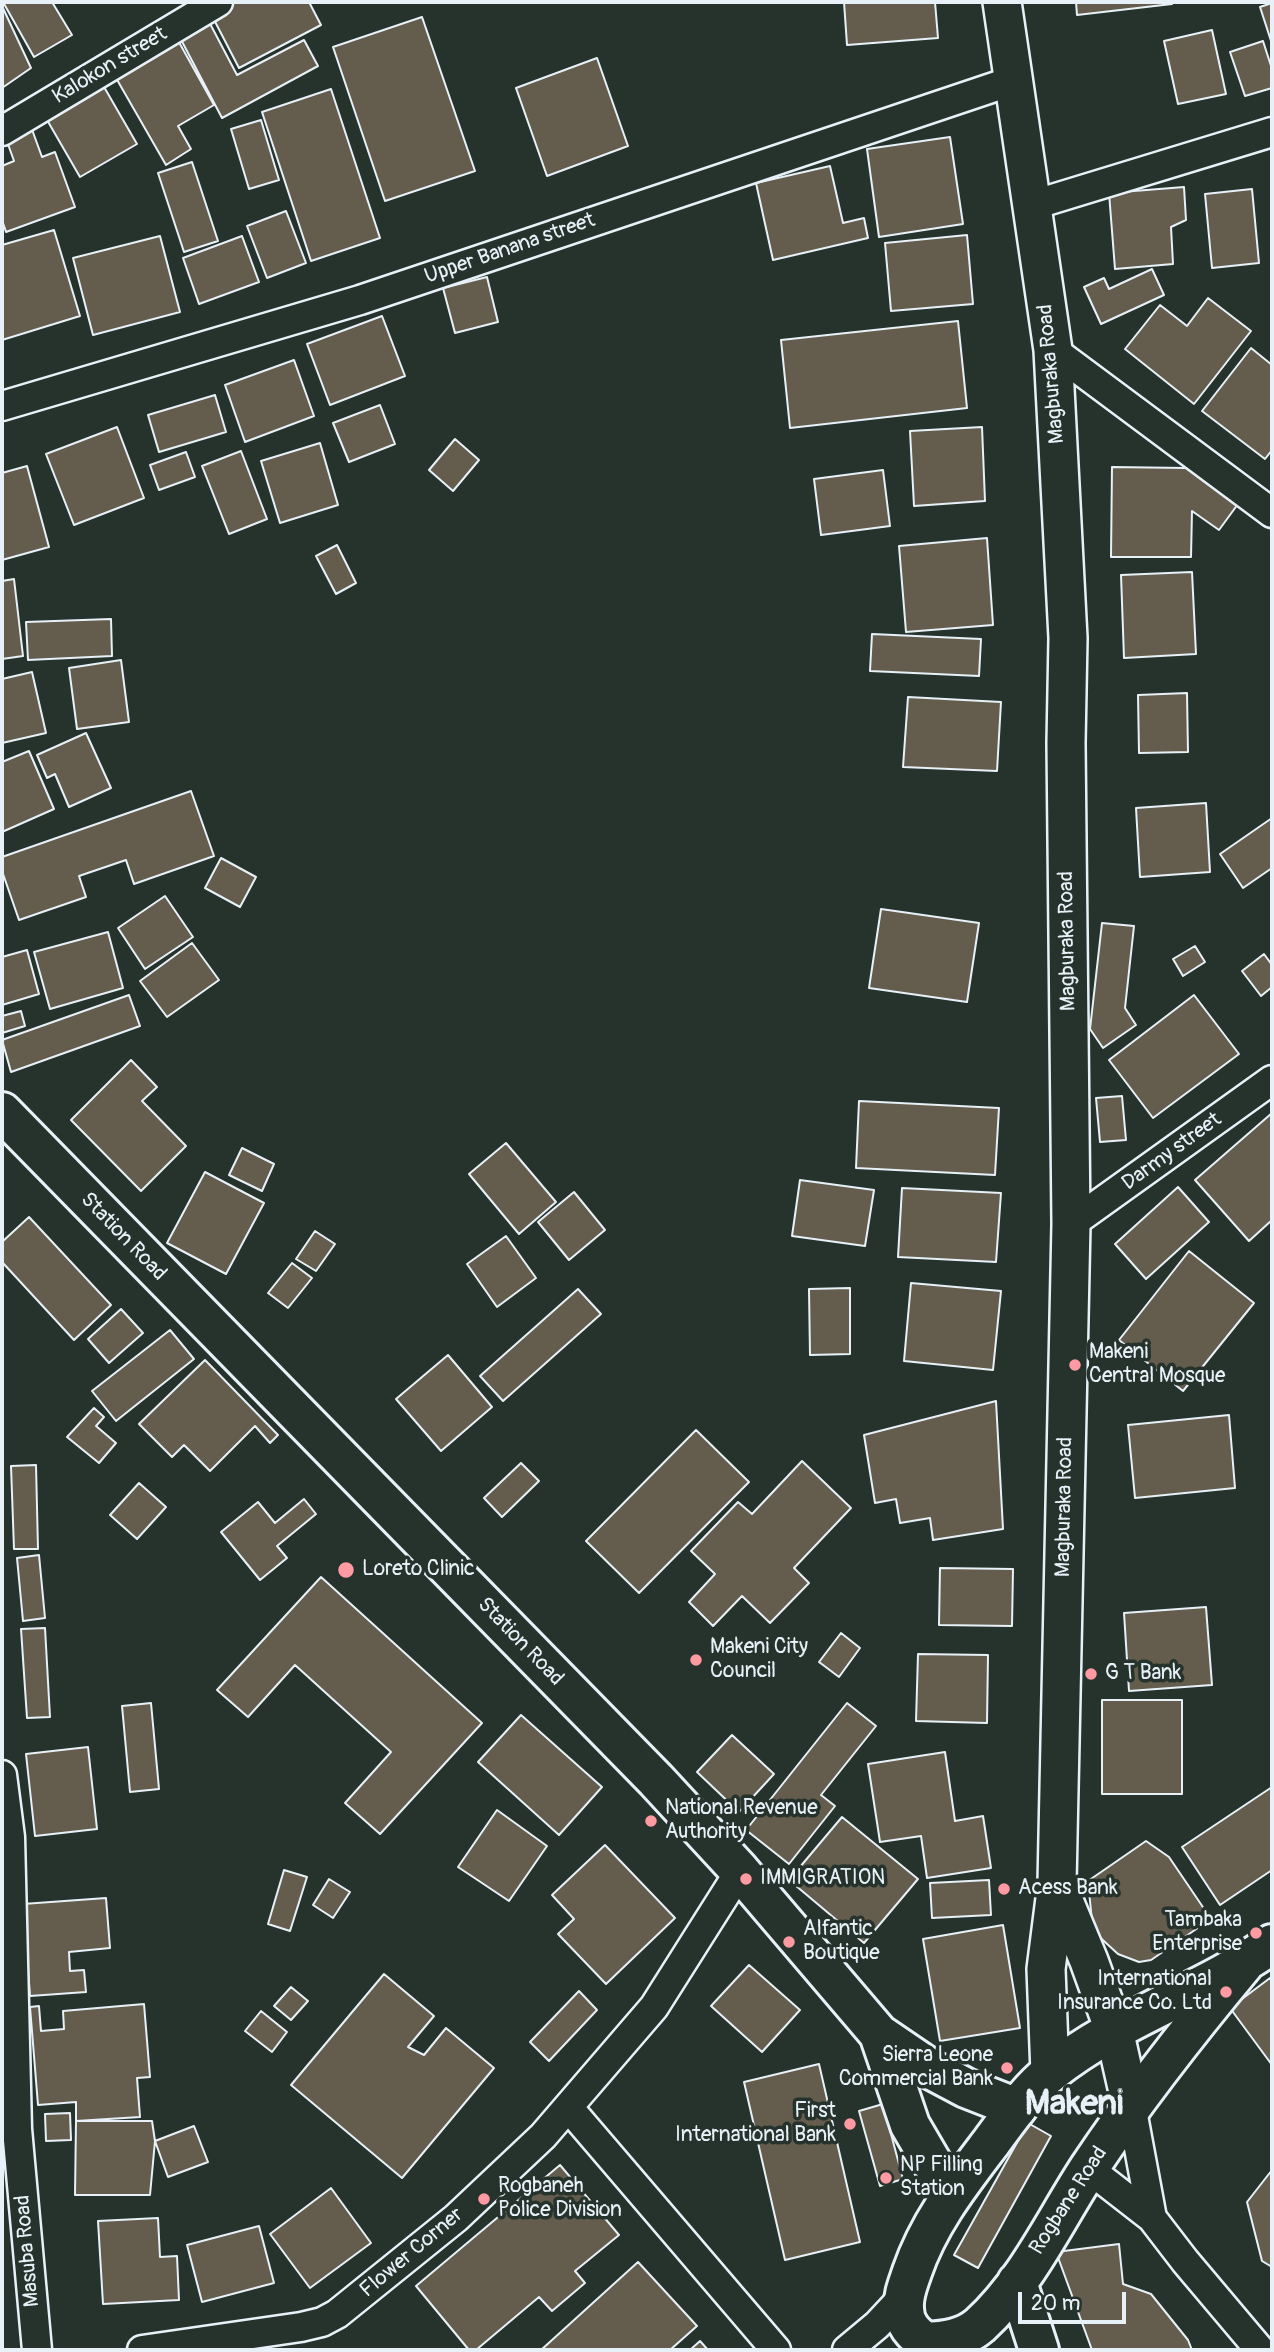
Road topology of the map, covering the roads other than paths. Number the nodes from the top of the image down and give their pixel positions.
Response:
1 (218, 2) edge
2 (1002, 2) edge
3 (1015, 80) junction
4 (2, 131) edge
5 (1272, 132) edge
6 (1033, 205) junction
7 (1054, 350) junction
8 (2, 406) edge
9 (1272, 513) edge
10 (1272, 1080) edge
11 (2, 1112) edge
12 (15, 1139) edge
13 (1071, 1224) junction
14 (2, 1774) edge
15 (740, 1871) junction
16 (1057, 1883) junction
17 (1258, 1954) edge
18 (1114, 2030) junction
19 (879, 2034) junction
20 (1050, 2073) junction
21 (1132, 2105) junction
22 (568, 2107) junction
23 (1017, 2108) junction
24 (1089, 2169) junction
25 (951, 2195) junction
26 (1152, 2218) junction
27 (1017, 2282) junction
28 (905, 2295) junction
29 (944, 2345) edge
30 (37, 2350) edge
31 (142, 2350) edge
32 (776, 2350) edge
33 (847, 2350) edge
34 (1039, 2350) edge
35 (1259, 2350) edge

1 - 4 street, Kalokon street
2 - 3 street, Magburaka Road
3 - 6 street, Magburaka Road
3 - 8 street, Upper Banana street
5 - 6 street
6 - 7 street, Magburaka Road
7 - 9 street
7 - 13 street, Magburaka Road
10 - 13 street, Darmy street
11 - 12 main road, Station Road
12 - 15 main road, Station Road
13 - 16 street, Magburaka Road
14 - 30 street, Masuba Road
15 - 19 main road, Station Road
15 - 22 street, Flower Corner
16 - 18 street, Magburaka Road
16 - 20 street, Magburaka Road
17 - 18 main road
17 - 21 main road, Rogbane Road
18 - 20 main road
18 - 21 street, Magburaka Road
19 - 23 main road, Station Road
19 - 25 main road, Station Road
20 - 23 main road
21 - 24 main road, Rogbane Road
21 - 26 street
22 - 31 street, Flower Corner
22 - 32 street
23 - 25 main road
24 - 26 street
24 - 27 main road, Rogbane Road
25 - 28 main road
26 - 35 street
27 - 29 main road, Rogbane Road
27 - 34 main road
28 - 29 main road
28 - 33 street

